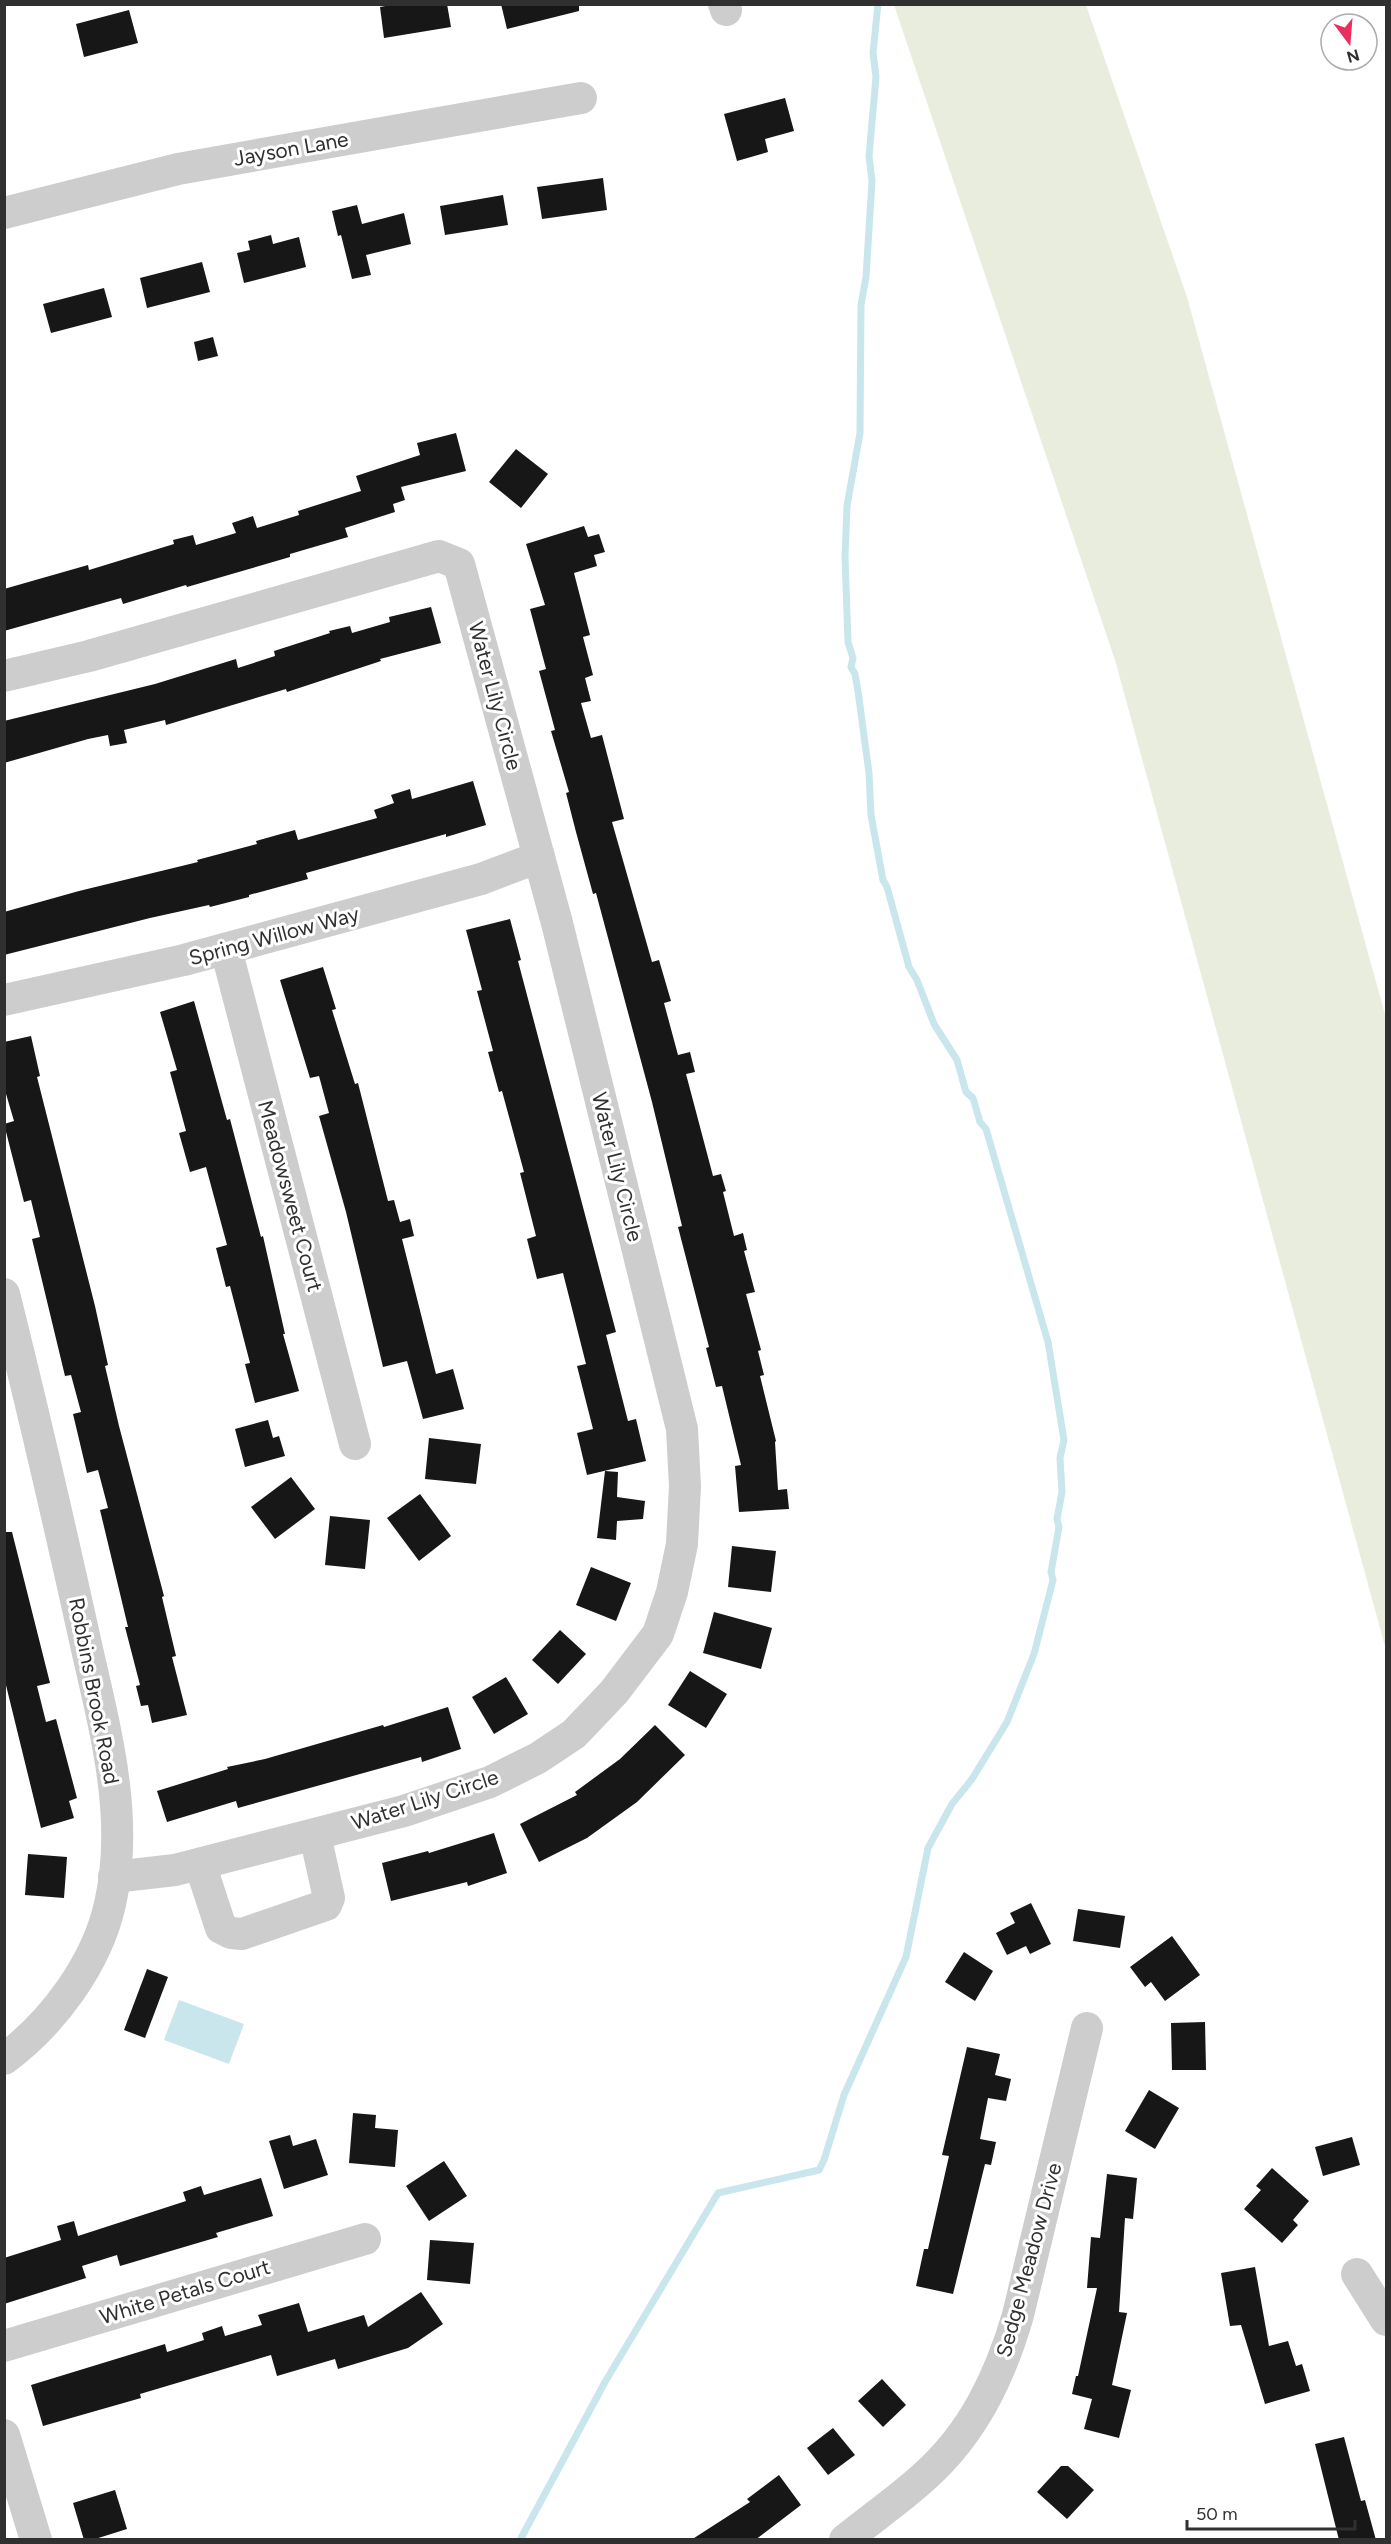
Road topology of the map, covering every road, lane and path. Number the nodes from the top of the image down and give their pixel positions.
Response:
1 (581, 98) dead end
2 (4, 213) edge
3 (4, 676) edge
4 (539, 857) junction
5 (226, 949) junction
6 (4, 1000) edge
7 (4, 1294) edge
8 (355, 1444) dead end
9 (315, 1834) junction
10 (200, 1864) junction
11 (114, 1877) junction
12 (1087, 2028) dead end
13 (4, 2059) edge
14 (365, 2238) dead end
15 (1357, 2274) dead end
16 (1386, 2320) edge
17 (4, 2346) edge
18 (4, 2435) edge
19 (36, 2540) edge
20 (845, 2540) edge

1 - 2 street, Jayson Lane
3 - 4 street, Water Lily Circle
4 - 5 street, Spring Willow Way
4 - 9 street, Water Lily Circle
5 - 6 street, Spring Willow Way
5 - 8 street, Meadowsweet Court
7 - 11 street, Robbins Brook Road
9 - 10 street, Water Lily Circle
9 - 10 street
10 - 11 street, Water Lily Circle
11 - 13 street, Robbins Brook Road
12 - 20 street, Sedge Meadow Drive
14 - 17 street, White Petals Court
15 - 16 street
18 - 19 street

